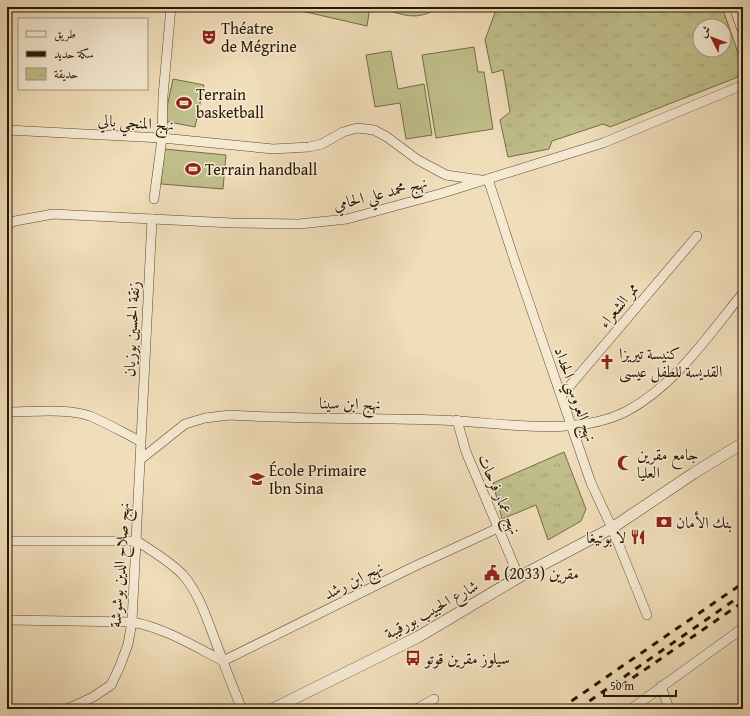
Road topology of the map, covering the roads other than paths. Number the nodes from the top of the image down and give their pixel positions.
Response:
1 (171, 7) edge
2 (734, 7) edge
3 (743, 33) edge
4 (743, 85) edge
5 (7, 130) edge
6 (162, 138) junction
7 (486, 180) junction
8 (154, 199) dead end
9 (152, 219) junction
10 (7, 225) edge
11 (697, 236) dead end
12 (743, 292) edge
13 (562, 395) junction
14 (7, 412) edge
15 (457, 420) junction
16 (571, 426) junction
17 (140, 441) junction
18 (743, 443) edge
19 (141, 459) junction
20 (498, 528) junction
21 (612, 528) junction
22 (137, 541) junction
23 (7, 542) edge
24 (518, 577) junction
25 (647, 615) dead end
26 (7, 620) edge
27 (132, 622) junction
28 (743, 628) edge
29 (223, 661) junction
30 (661, 686) junction
31 (434, 699) dead end
32 (67, 709) edge
33 (242, 709) edge
34 (273, 709) edge
35 (416, 709) edge
36 (631, 709) edge
37 (669, 709) edge

1 - 6 street
2 - 3 street
4 - 7 street, نهج محمد علي الحامي
5 - 6 street, نهج المنجي بالي
6 - 7 street, نهج المنجي بالي
6 - 8 street
7 - 9 street, نهج محمد علي الحامي
7 - 13 street, نهج العروسي الحداد
9 - 10 street, نهج محمد علي الحامي
9 - 17 street, زنقة الحسين بوزيان
11 - 13 street, ممر الشعراء
12 - 16 street, نهج ابن سينا
13 - 16 street, نهج العروسي الحداد
14 - 17 street
15 - 16 street, نهج ابن سينا
15 - 19 street, نهج ابن سينا
15 - 20 street, نهج عمار فرحات
16 - 21 street, نهج العروسي الحداد
17 - 19 street, نهج صلاح الدين بوشوشة
18 - 21 street, شارع الحبيب بورقيبة
19 - 22 street, نهج صلاح الدين بوشوشة
20 - 24 street, نهج عمار فرحات
20 - 29 street, نهج ابن رشد
21 - 24 street, شارع الحبيب بورقيبة
21 - 25 street, نهج العروسي الحداد
22 - 23 street
22 - 27 street, نهج صلاح الدين بوشوشة
22 - 29 street
24 - 34 street, شارع الحبيب بورقيبة
26 - 27 street
27 - 29 street
27 - 32 street, نهج صلاح الدين بوشوشة
28 - 30 street
29 - 33 street
30 - 36 street
30 - 37 street
31 - 35 street

